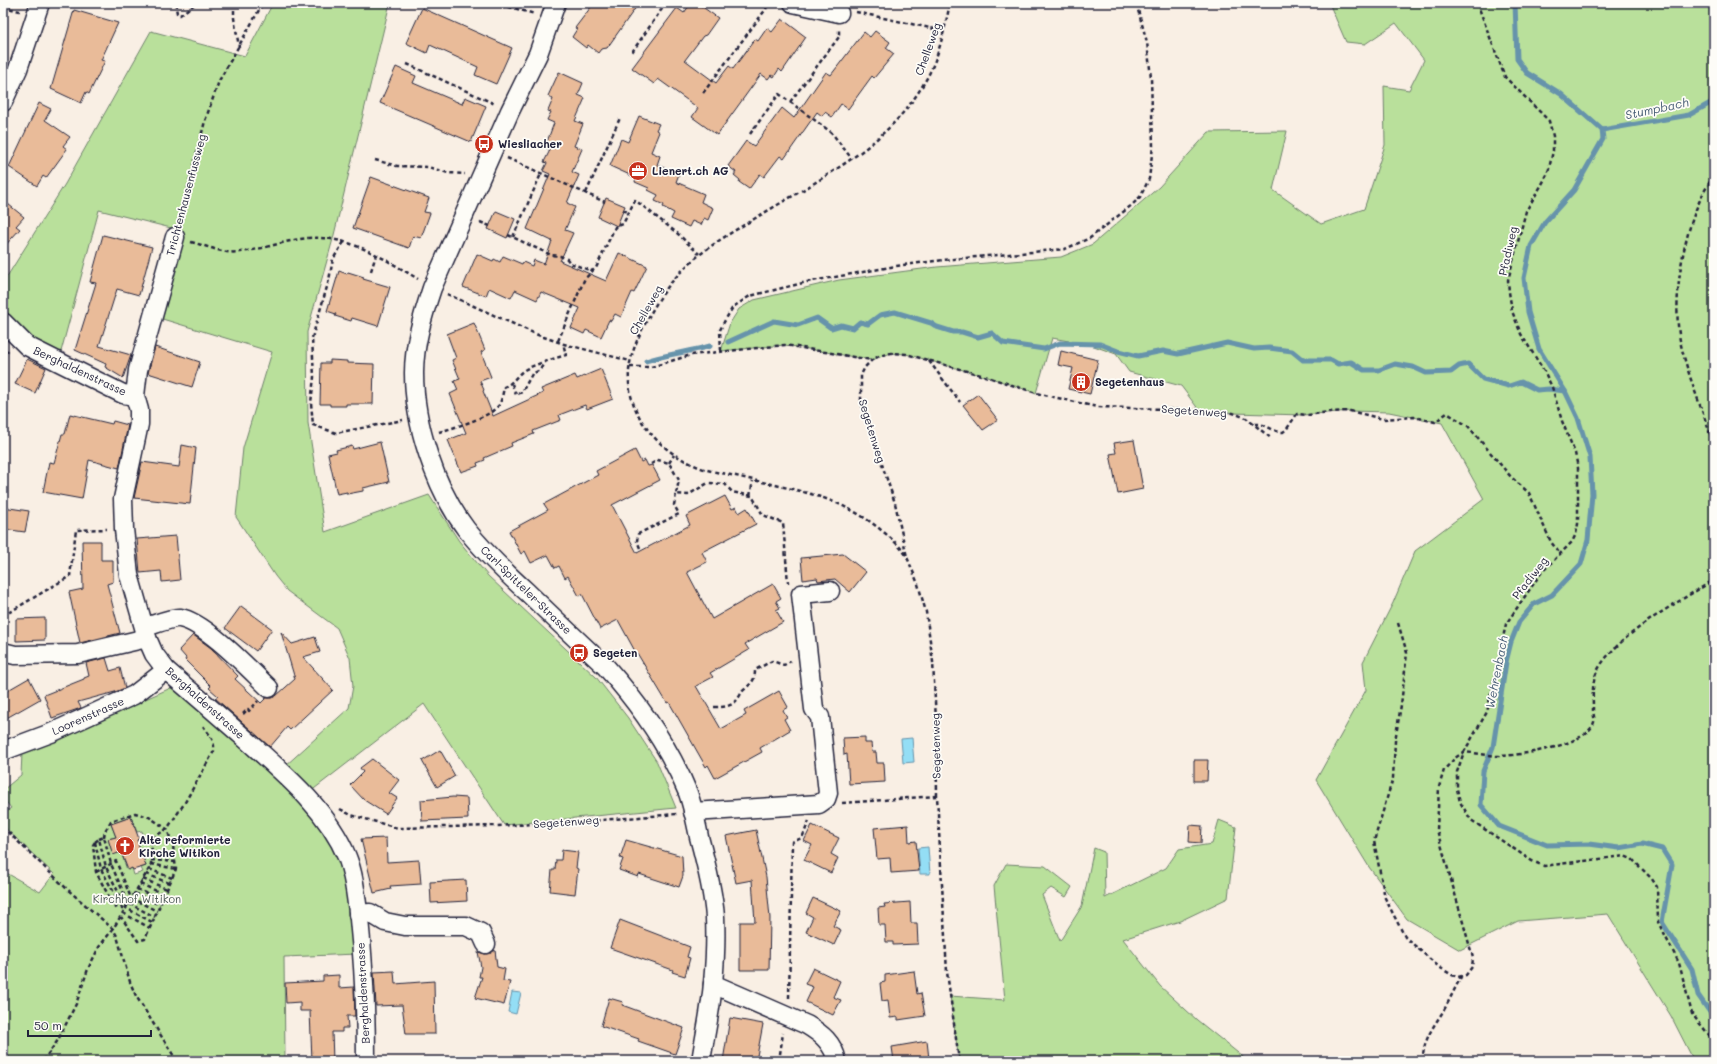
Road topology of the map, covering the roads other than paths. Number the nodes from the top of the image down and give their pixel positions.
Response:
1 (793, 3) edge
2 (33, 8) edge
3 (553, 11) edge
4 (840, 13) road end
5 (3, 102) edge
6 (175, 238) road end
7 (3, 322) edge
8 (135, 396) junction
9 (830, 591) dead end
10 (146, 632) junction
11 (3, 652) edge
12 (166, 670) junction
13 (265, 693) road end
14 (5, 747) edge
15 (694, 812) junction
16 (358, 914) junction
17 (486, 944) dead end
18 (713, 984) junction
19 (366, 1061) edge
20 (701, 1061) edge
21 (837, 1061) edge

1 - 4 street
2 - 5 street
3 - 15 street, Carl-Spitteler-Strasse
6 - 8 street, Trichtenhausenfussweg
7 - 8 street, Berghaldenstrasse
8 - 10 street, Berghaldenstrasse
9 - 15 street
10 - 11 street
10 - 12 street, Berghaldenstrasse
10 - 13 street
12 - 14 street, Loorenstrasse
12 - 16 street, Berghaldenstrasse
15 - 18 street, Carl-Spitteler-Strasse
16 - 17 street
16 - 19 street, Berghaldenstrasse
18 - 20 street, Carl-Spitteler-Strasse
18 - 21 street

